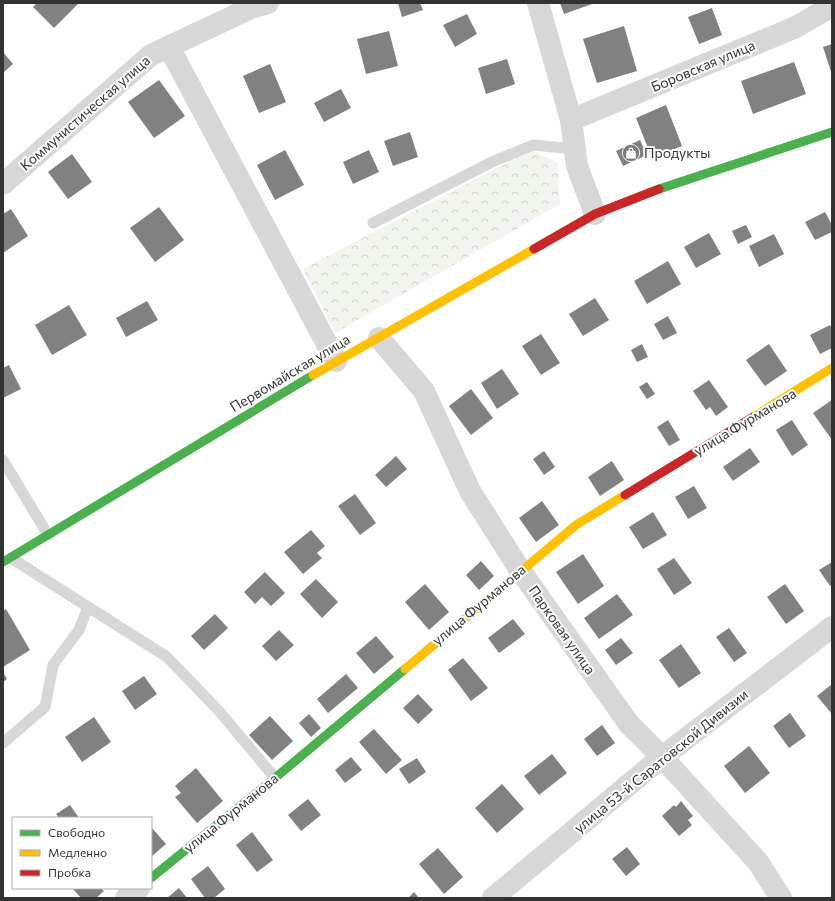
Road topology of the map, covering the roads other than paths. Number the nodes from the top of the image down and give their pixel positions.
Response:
1 (268, 3) edge
2 (538, 3) edge
3 (832, 6) edge
4 (169, 47) junction
5 (572, 120) junction
6 (832, 132) edge
7 (575, 149) junction
8 (3, 184) edge
9 (595, 214) junction
10 (373, 223) dead end
11 (379, 338) junction
12 (336, 361) junction
13 (832, 368) edge
14 (3, 460) edge
15 (48, 535) junction
16 (7, 560) edge
17 (520, 570) junction
18 (88, 607) junction
19 (832, 627) edge
20 (3, 743) edge
21 (662, 757) junction
22 (274, 778) junction
23 (152, 877) edge
24 (138, 889) edge
25 (126, 898) edge
26 (493, 898) edge
27 (781, 898) edge

1 - 4 street, Коммунистическая улица
2 - 5 street
3 - 5 street, Боровская улица
4 - 8 street, Коммунистическая улица
4 - 12 street
5 - 7 street
6 - 9 main road, Первомайская улица
7 - 9 street
7 - 10 lane
9 - 11 main road, Первомайская улица
11 - 12 main road, Первомайская улица
11 - 17 street, Парковая улица
12 - 15 main road, Первомайская улица
13 - 17 main road, улица Фурманова
14 - 15 lane
15 - 16 main road, Первомайская улица
16 - 18 lane
17 - 21 street, Парковая улица
17 - 22 main road, улица Фурманова
18 - 20 lane
18 - 22 lane
19 - 21 street, улица 53-й Саратовской Дивизии
21 - 26 street, улица 53-й Саратовской Дивизии
21 - 27 street, Парковая улица
22 - 23 main road, улица Фурманова
24 - 25 street

